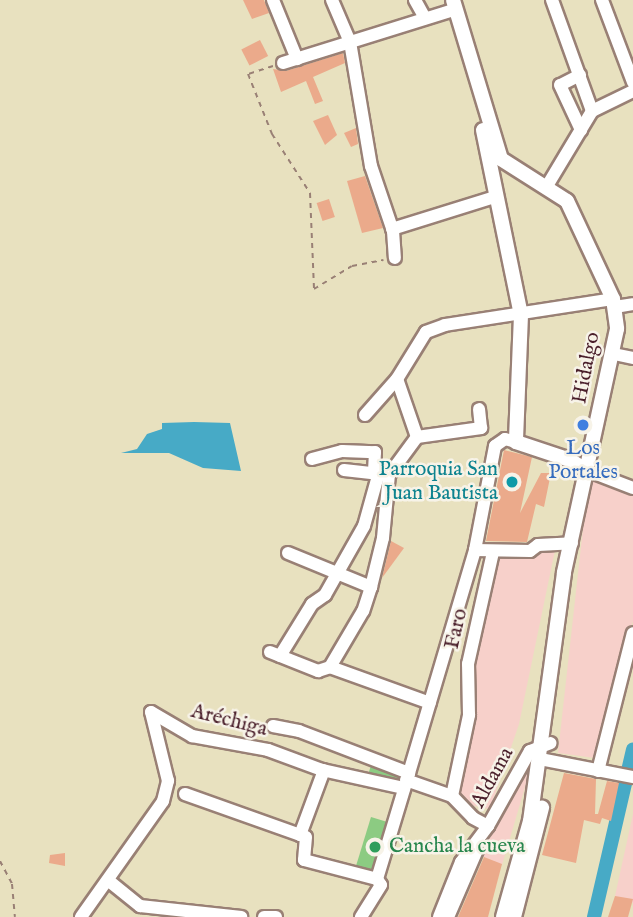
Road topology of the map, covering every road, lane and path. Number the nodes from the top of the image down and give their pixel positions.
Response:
1 (273, 0) edge
2 (332, 0) edge
3 (415, 0) edge
4 (552, 0) edge
5 (602, 0) edge
6 (455, 4) edge
7 (425, 18) junction
8 (350, 42) junction
9 (297, 59) junction
10 (283, 63) joint
11 (579, 75) junction
12 (633, 82) edge
13 (633, 91) edge
14 (592, 111) junction
15 (581, 130) junction
16 (495, 162) junction
17 (547, 186) junction
18 (495, 197) junction
19 (392, 229) junction
20 (395, 258) joint
21 (614, 303) junction
22 (633, 304) edge
23 (521, 315) junction
24 (614, 354) junction
25 (633, 358) edge
26 (397, 379) junction
27 (479, 409) dead end
28 (365, 415) dead end
29 (417, 437) junction
30 (516, 442) junction
31 (312, 459) dead end
32 (344, 470) dead end
33 (586, 470) junction
34 (380, 474) junction
35 (633, 488) edge
36 (572, 546) junction
37 (475, 550) junction
38 (493, 552) junction
39 (288, 553) dead end
40 (339, 571) junction
41 (371, 587) junction
42 (633, 633) edge
43 (330, 667) junction
44 (430, 703) junction
45 (272, 726) dead end
46 (545, 752) junction
47 (324, 770) junction
48 (597, 771) junction
49 (633, 777) edge
50 (406, 780) junction
51 (185, 793) dead end
52 (452, 796) junction
53 (485, 831) junction
54 (300, 835) junction
55 (0, 861) edge
56 (377, 879) junction
57 (109, 881) junction
58 (445, 914) edge
59 (15, 917) edge
60 (81, 917) edge
61 (241, 917) edge
62 (264, 917) edge
63 (276, 917) edge
64 (361, 917) edge
65 (503, 917) edge
66 (514, 917) edge

1 - 9 street
2 - 8 street
3 - 7 street
4 - 11 street
5 - 12 street
6 - 7 street
6 - 16 main road
7 - 8 street
8 - 9 street
8 - 19 street
9 - 10 street
10 - 20 path
11 - 14 street
11 - 15 street
13 - 14 street
14 - 15 street
15 - 17 street
16 - 17 main road, Hidalgo
16 - 18 main road
17 - 21 main road, Hidalgo
18 - 19 street
18 - 23 main road
19 - 20 street
21 - 22 street
21 - 23 street
21 - 24 main road, Hidalgo
23 - 26 street
23 - 30 main road
24 - 25 street
24 - 33 main road, Hidalgo
26 - 28 street
26 - 29 street
27 - 29 street
29 - 34 street
30 - 33 main road
30 - 37 street
31 - 34 street
32 - 34 street
33 - 35 street
33 - 36 main road, Hidalgo
34 - 40 street
34 - 41 street
36 - 38 street
36 - 46 main road, Hidalgo
37 - 38 street
37 - 44 street
38 - 52 street, Faro
39 - 40 street
40 - 41 street
40 - 43 street
41 - 43 street
42 - 48 street
43 - 44 street
44 - 50 street
45 - 50 street
46 - 48 street
46 - 53 street, Aldama
46 - 65 main road, Hidalgo
46 - 66 main road, Hidalgo
47 - 50 street, Aréchiga
47 - 54 street
47 - 57 street, Aréchiga
48 - 49 street
50 - 52 street, Aréchiga
50 - 56 street
51 - 54 street
52 - 53 street, Aréchiga
53 - 58 street, Aldama
54 - 56 street
55 - 59 path
56 - 64 street
57 - 60 street, Aréchiga
57 - 61 street
62 - 63 street

